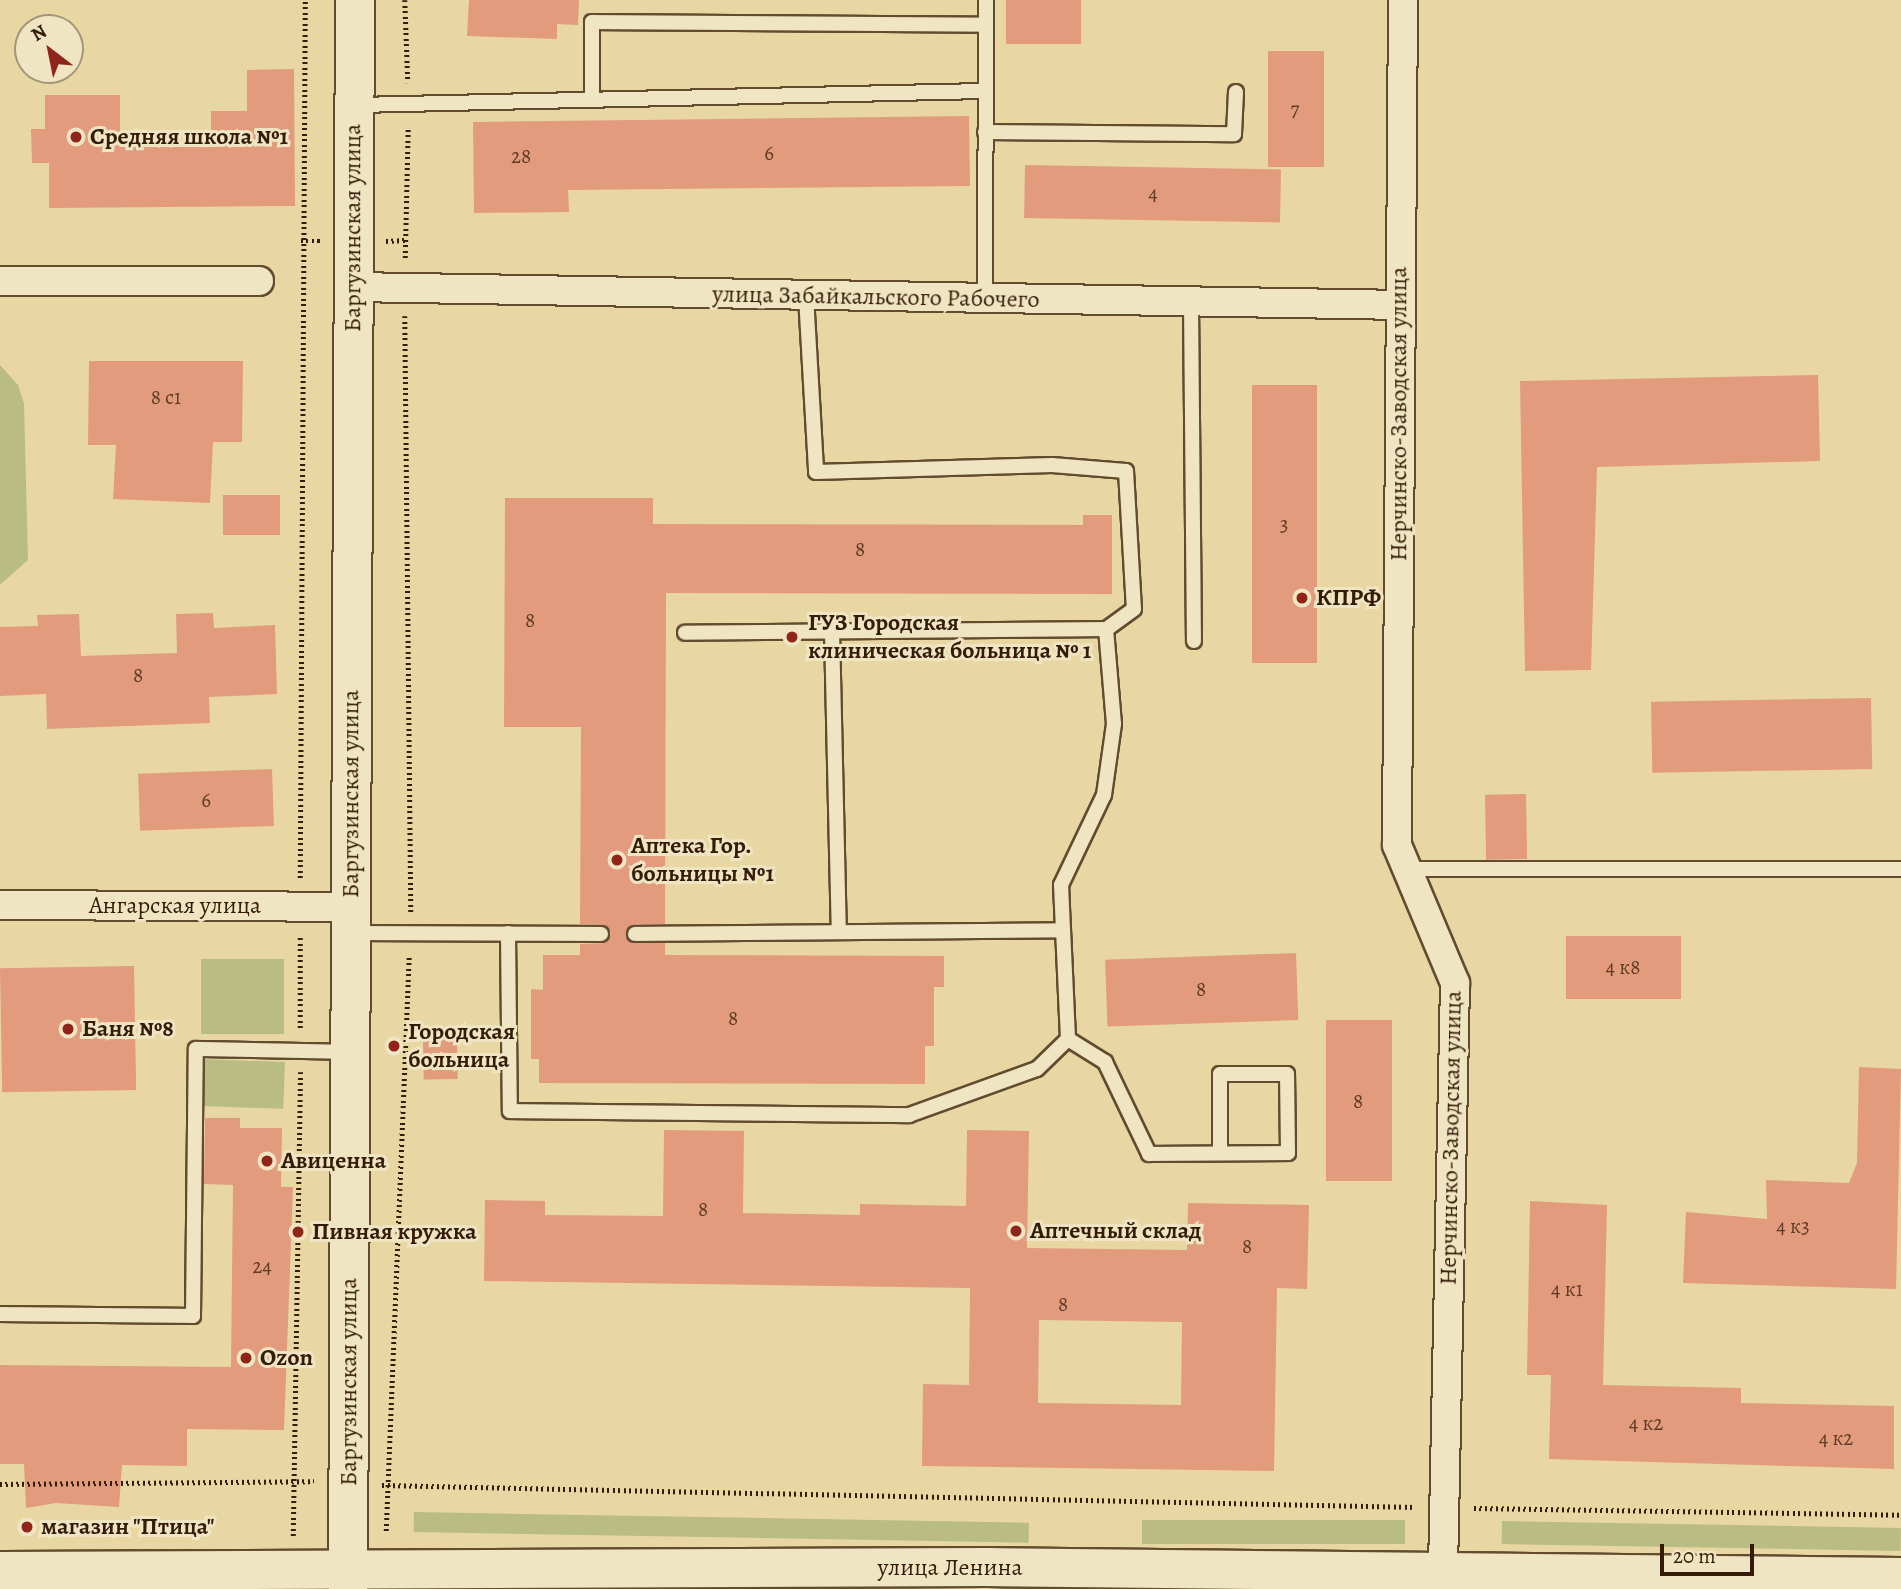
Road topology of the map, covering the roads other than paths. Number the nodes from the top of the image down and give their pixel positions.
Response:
1 (355, 0) edge
2 (986, 0) edge
3 (1403, 0) edge
4 (986, 25) junction
5 (985, 91) junction
6 (1236, 92) dead end
7 (592, 100) junction
8 (354, 105) junction
9 (985, 132) junction
10 (0, 281) edge
11 (259, 281) dead end
12 (352, 288) junction
13 (806, 296) junction
14 (985, 300) junction
15 (1191, 302) junction
16 (1399, 305) junction
17 (1106, 629) junction
18 (832, 631) junction
19 (685, 633) dead end
20 (1194, 641) dead end
21 (1408, 869) junction
22 (1901, 869) edge
23 (0, 905) edge
24 (351, 920) junction
25 (1063, 930) junction
26 (839, 931) junction
27 (508, 933) junction
28 (601, 934) dead end
29 (635, 934) dead end
30 (1068, 1039) junction
31 (349, 1052) junction
32 (1220, 1153) junction
33 (0, 1314) edge
34 (0, 1570) edge
35 (1443, 1573) junction
36 (360, 1575) edge
37 (1901, 1577) edge
38 (987, 1578) edge

1 - 8 main road, Баргузинская улица
2 - 4 lane
3 - 16 street, Нерчинско-Заводская улица
4 - 5 lane
4 - 7 lane
5 - 7 lane
5 - 9 lane
6 - 9 lane
7 - 8 lane
8 - 12 main road, Баргузинская улица
9 - 14 lane
10 - 11 street
12 - 13 street, улица Забайкальского Рабочего
12 - 24 main road, Баргузинская улица
13 - 14 street, улица Забайкальского Рабочего
13 - 17 lane
14 - 15 street, улица Забайкальского Рабочего
15 - 16 street, улица Забайкальского Рабочего
15 - 20 lane
16 - 21 street, Нерчинско-Заводская улица
17 - 18 lane
17 - 25 lane
18 - 19 lane
18 - 26 lane
21 - 22 lane
21 - 35 street, Нерчинско-Заводская улица
23 - 24 street, Ангарская улица
24 - 27 lane
24 - 31 main road, Баргузинская улица
25 - 26 lane
25 - 30 lane
26 - 29 lane
27 - 28 lane
27 - 30 lane
30 - 32 lane
31 - 33 lane
31 - 36 main road, Баргузинская улица
32 - 32 lane
34 - 36 main road, улица Ленина
35 - 37 main road, улица Ленина
35 - 38 main road, улица Ленина
36 - 38 main road, улица Ленина

